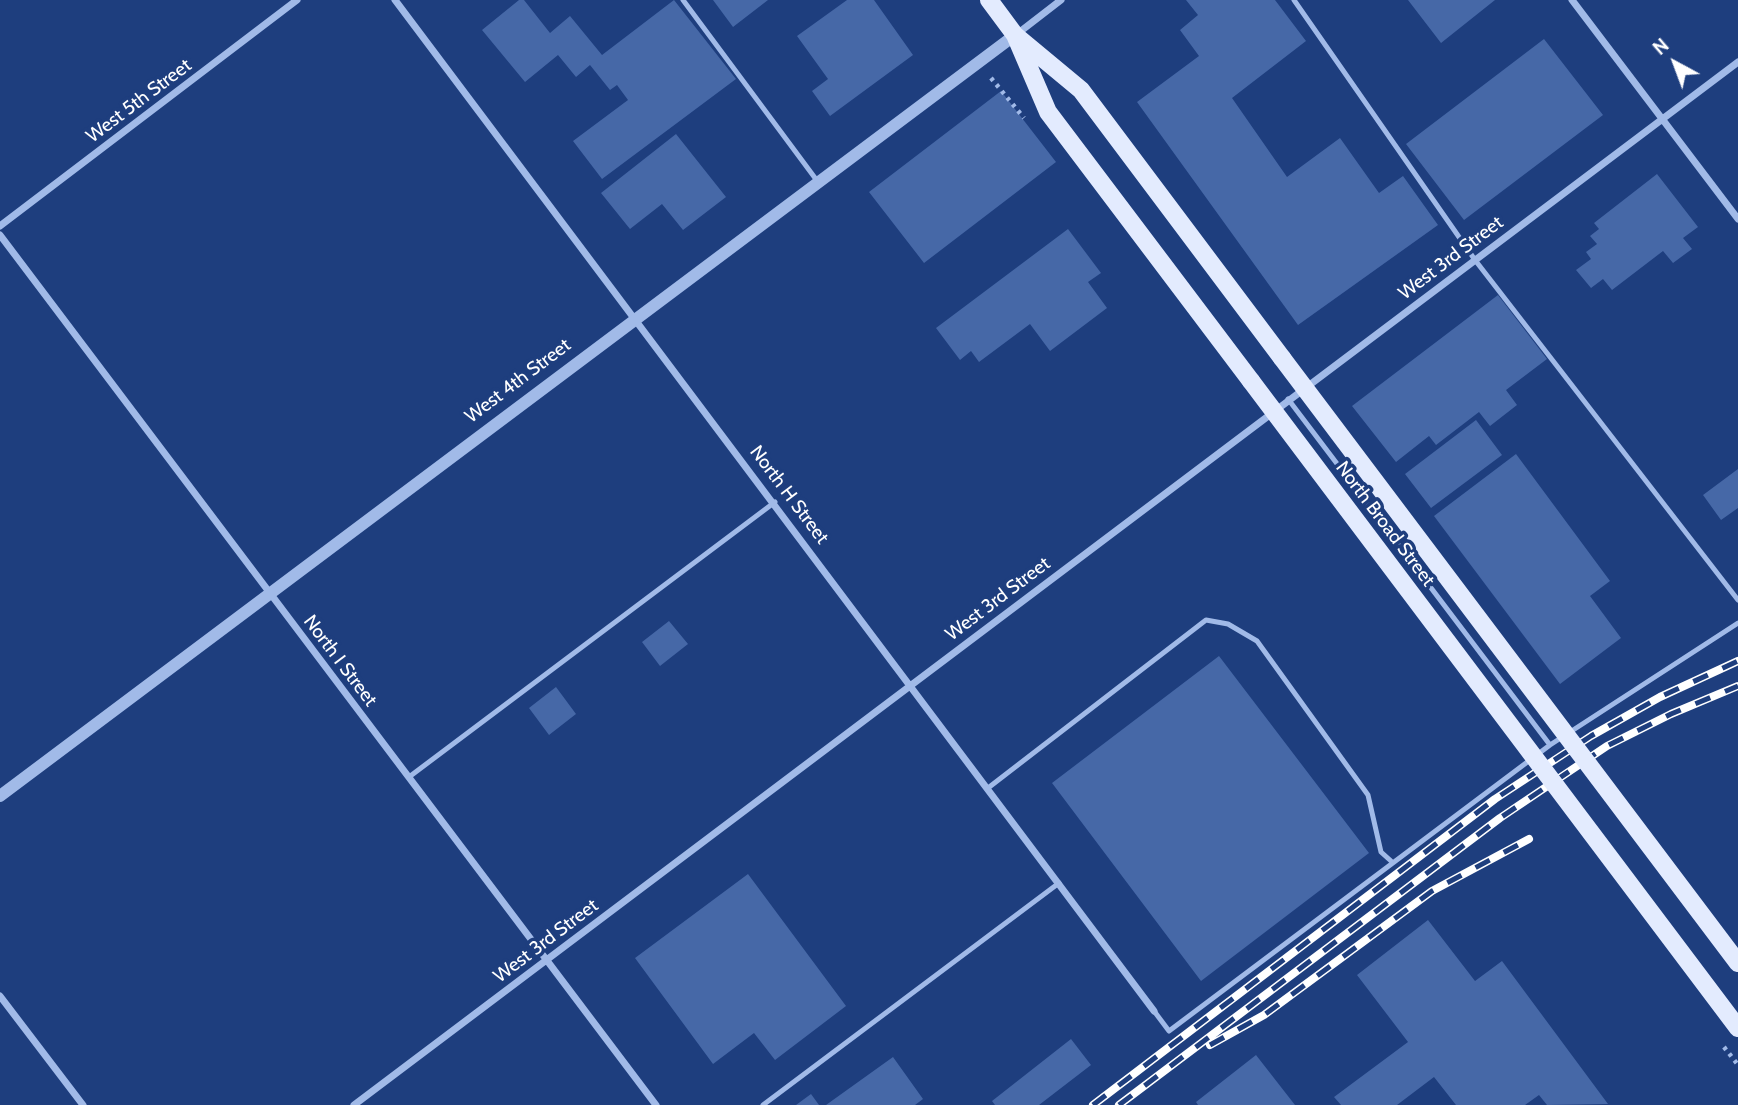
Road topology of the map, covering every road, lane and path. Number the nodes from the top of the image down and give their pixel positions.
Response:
1 (296, 0) edge
2 (395, 0) edge
3 (683, 0) edge
4 (989, 0) edge
5 (1061, 0) edge
6 (1294, 0) edge
7 (1572, 0) edge
8 (1015, 35) junction
9 (1738, 62) edge
10 (1662, 119) junction
11 (818, 182) junction
12 (1738, 219) edge
13 (0, 226) edge
14 (0, 235) edge
15 (1475, 260) junction
16 (635, 318) junction
17 (1288, 399) junction
18 (775, 502) junction
19 (268, 593) junction
20 (1738, 600) edge
21 (1738, 622) edge
22 (911, 685) junction
23 (1550, 744) junction
24 (409, 777) junction
25 (988, 788) junction
26 (0, 796) edge
27 (1391, 861) junction
28 (1059, 883) junction
29 (546, 960) junction
30 (1738, 963) edge
31 (0, 996) edge
32 (1154, 1011) joint
33 (1738, 1028) edge
34 (83, 1105) edge
35 (354, 1105) edge
36 (656, 1105) edge
37 (764, 1105) edge

1 - 13 street, West 5th Street
2 - 16 street, North H Street
3 - 11 lane
4 - 8 main road, North Broad Street
5 - 8 street, West 4th Street
6 - 15 lane
7 - 10 street
8 - 11 street, West 4th Street
8 - 30 main road, North Broad Street, bridge
8 - 33 main road, North Broad Street, bridge
9 - 10 street, West 3rd Street
10 - 12 street
10 - 15 street, West 3rd Street
11 - 16 street, West 4th Street
14 - 19 street, North I Street
15 - 17 street, West 3rd Street
15 - 20 lane
16 - 18 street, North H Street
16 - 19 street, West 4th Street
17 - 22 street, West 3rd Street
17 - 23 lane
18 - 22 street, North H Street
18 - 24 lane
19 - 24 street, North I Street
19 - 26 street, West 4th Street
21 - 23 lane
22 - 25 street, North H Street
22 - 29 street, West 3rd Street
23 - 27 lane
24 - 29 street, North I Street
25 - 27 lane
25 - 28 street, North H Street
27 - 32 lane
28 - 32 street, North H Street
28 - 37 lane
29 - 35 street, West 3rd Street
29 - 36 street, North I Street
31 - 34 street

